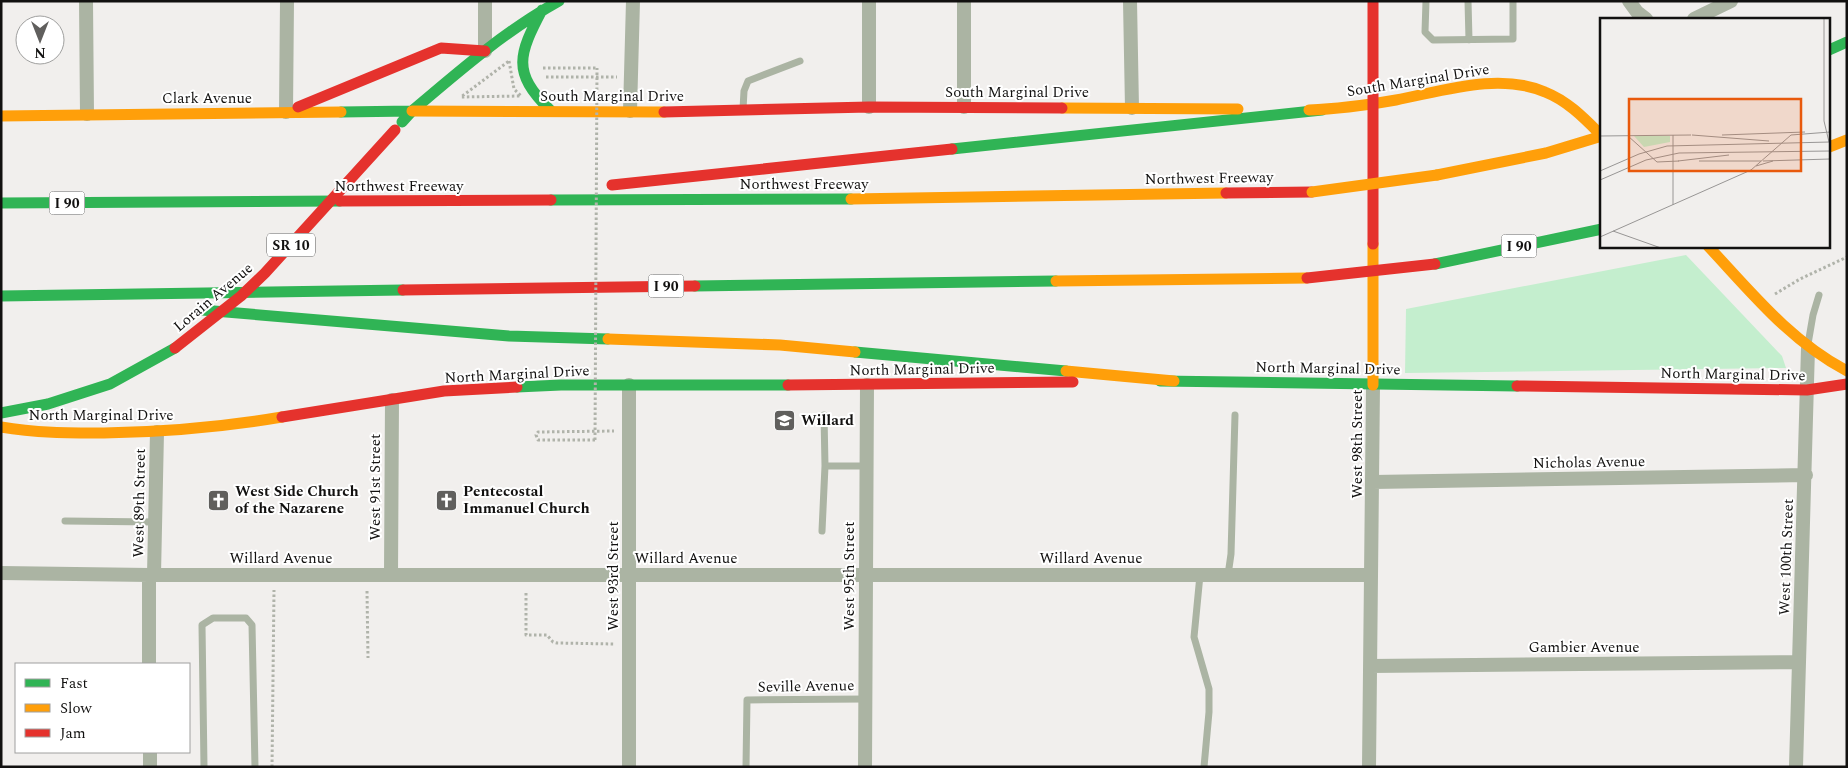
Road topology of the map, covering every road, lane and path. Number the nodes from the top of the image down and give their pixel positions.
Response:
1 (86, 1) edge
2 (287, 1) edge
3 (485, 1) edge
4 (559, 1) edge
5 (633, 1) edge
6 (869, 1) edge
7 (964, 1) edge
8 (1130, 1) edge
9 (1374, 1) edge
10 (1426, 1) edge
11 (1468, 1) edge
12 (1513, 1) edge
13 (1629, 1) edge
14 (1732, 1) edge
15 (542, 10) junction
16 (1645, 18) edge
17 (1696, 18) edge
18 (1469, 40) junction
19 (1847, 42) edge
20 (1830, 50) edge
21 (485, 51) junction
22 (800, 61) dead end
23 (538, 71) dead end
24 (541, 78) dead end
25 (618, 78) dead end
26 (521, 96) joint
27 (1374, 103) junction
28 (869, 107) junction
29 (964, 107) junction
30 (1132, 108) junction
31 (550, 110) junction
32 (743, 110) junction
33 (1322, 110) junction
34 (412, 111) junction
35 (630, 111) junction
36 (286, 112) junction
37 (86, 114) junction
38 (1, 116) edge
39 (1600, 134) edge
40 (1600, 137) edge
41 (1847, 140) edge
42 (1830, 147) edge
43 (597, 187) dead end
44 (577, 189) dead end
45 (468, 200) junction
46 (1, 203) edge
47 (1600, 228) edge
48 (1710, 248) edge
49 (1847, 257) edge
50 (1775, 294) dead end
51 (24, 295) junction
52 (1819, 295) dead end
53 (1, 296) edge
54 (143, 305) dead end
55 (192, 309) dead end
56 (1808, 348) junction
57 (1847, 371) edge
58 (1174, 381) junction
59 (1847, 384) edge
60 (629, 385) junction
61 (867, 385) junction
62 (1374, 385) junction
63 (1807, 390) junction
64 (392, 400) junction
65 (1, 413) edge
66 (824, 415) dead end
67 (1236, 415) dead end
68 (1, 427) edge
69 (614, 431) dead end
70 (156, 432) junction
71 (825, 466) junction
72 (866, 466) junction
73 (1806, 475) junction
74 (1374, 482) junction
75 (65, 521) dead end
76 (155, 522) junction
77 (822, 531) dead end
78 (1, 573) edge
79 (151, 575) junction
80 (391, 575) junction
81 (629, 575) junction
82 (866, 575) junction
83 (1200, 575) junction
84 (1228, 575) junction
85 (1371, 575) junction
86 (274, 590) dead end
87 (367, 591) dead end
88 (526, 593) dead end
89 (614, 644) dead end
90 (368, 658) dead end
91 (1798, 662) junction
92 (149, 663) edge
93 (1370, 666) junction
94 (865, 699) junction
95 (150, 753) edge
96 (150, 767) edge
97 (204, 767) edge
98 (256, 767) edge
99 (272, 767) edge
100 (629, 767) edge
101 (746, 767) edge
102 (865, 767) edge
103 (1204, 767) edge
104 (1369, 767) edge
105 (1796, 767) edge

1 - 37 street
2 - 36 street
3 - 21 street
4 - 15 main road, Lorain Avenue / SR 10
5 - 35 street
6 - 28 street
7 - 29 street
8 - 30 street
9 - 27 main road, West 98th Street
10 - 18 lane
11 - 18 lane
12 - 18 lane
13 - 16 street
14 - 17 street
15 - 21 main road, Lorain Avenue / SR 10
15 - 31 main road
19 - 20 main road
21 - 34 main road, Lorain Avenue / SR 10
21 - 36 main road
22 - 32 lane
23 - 69 path, bridge
24 - 25 path
26 - 26 path
27 - 33 main road, South Marginal Drive
27 - 39 main road, South Marginal Drive
27 - 62 main road, West 98th Street
28 - 29 main road, South Marginal Drive
28 - 32 main road, South Marginal Drive
29 - 30 main road, South Marginal Drive
30 - 33 main road, South Marginal Drive
31 - 34 main road, South Marginal Drive
31 - 35 main road, South Marginal Drive
32 - 35 main road, South Marginal Drive
33 - 43 main road
34 - 36 main road, Clark Avenue
34 - 65 main road, Lorain Avenue / SR 10, bridge
36 - 37 main road, Clark Avenue
37 - 38 main road, Clark Avenue
40 - 45 main road, Northwest Freeway / I 90, bridge
41 - 42 main road
44 - 45 main road
45 - 46 main road, Northwest Freeway / I 90
47 - 51 main road, I 90, bridge
48 - 56 main road
49 - 50 path
51 - 53 main road, I 90
51 - 54 main road
52 - 56 lane
55 - 58 main road
56 - 57 main road
56 - 63 street, West 100th Street
58 - 61 main road, North Marginal Drive
58 - 62 main road, North Marginal Drive
59 - 63 main road, North Marginal Drive
60 - 61 main road, North Marginal Drive
60 - 64 main road, North Marginal Drive
60 - 81 street, West 93rd Street
61 - 72 street, West 95th Street
62 - 63 main road, North Marginal Drive
62 - 74 street, West 98th Street
63 - 73 street, West 100th Street
64 - 70 main road, North Marginal Drive
64 - 80 street, West 91st Street
66 - 71 lane
67 - 84 lane
68 - 70 main road, North Marginal Drive
70 - 76 street, West 89th Street
71 - 72 lane
71 - 77 lane
72 - 82 street, West 95th Street
73 - 74 street, Nicholas Avenue
73 - 91 street, West 100th Street
74 - 85 street, West 98th Street
75 - 76 lane
76 - 79 street, West 89th Street
78 - 79 street, Willard Avenue
79 - 80 street, Willard Avenue
79 - 92 street, West 89th Street
80 - 81 street, Willard Avenue
81 - 82 street, Willard Avenue
81 - 100 street, West 93rd Street
82 - 83 street, Willard Avenue
82 - 94 street, West 95th Street
83 - 84 street, Willard Avenue
83 - 103 lane
84 - 85 street, Willard Avenue
85 - 93 street, West 98th Street
86 - 99 path
87 - 90 path
88 - 89 path
91 - 93 street, Gambier Avenue
91 - 105 street, West 100th Street
93 - 104 street, West 98th Street
94 - 101 lane, Seville Avenue
94 - 102 street, West 95th Street
95 - 96 street
97 - 98 lane

